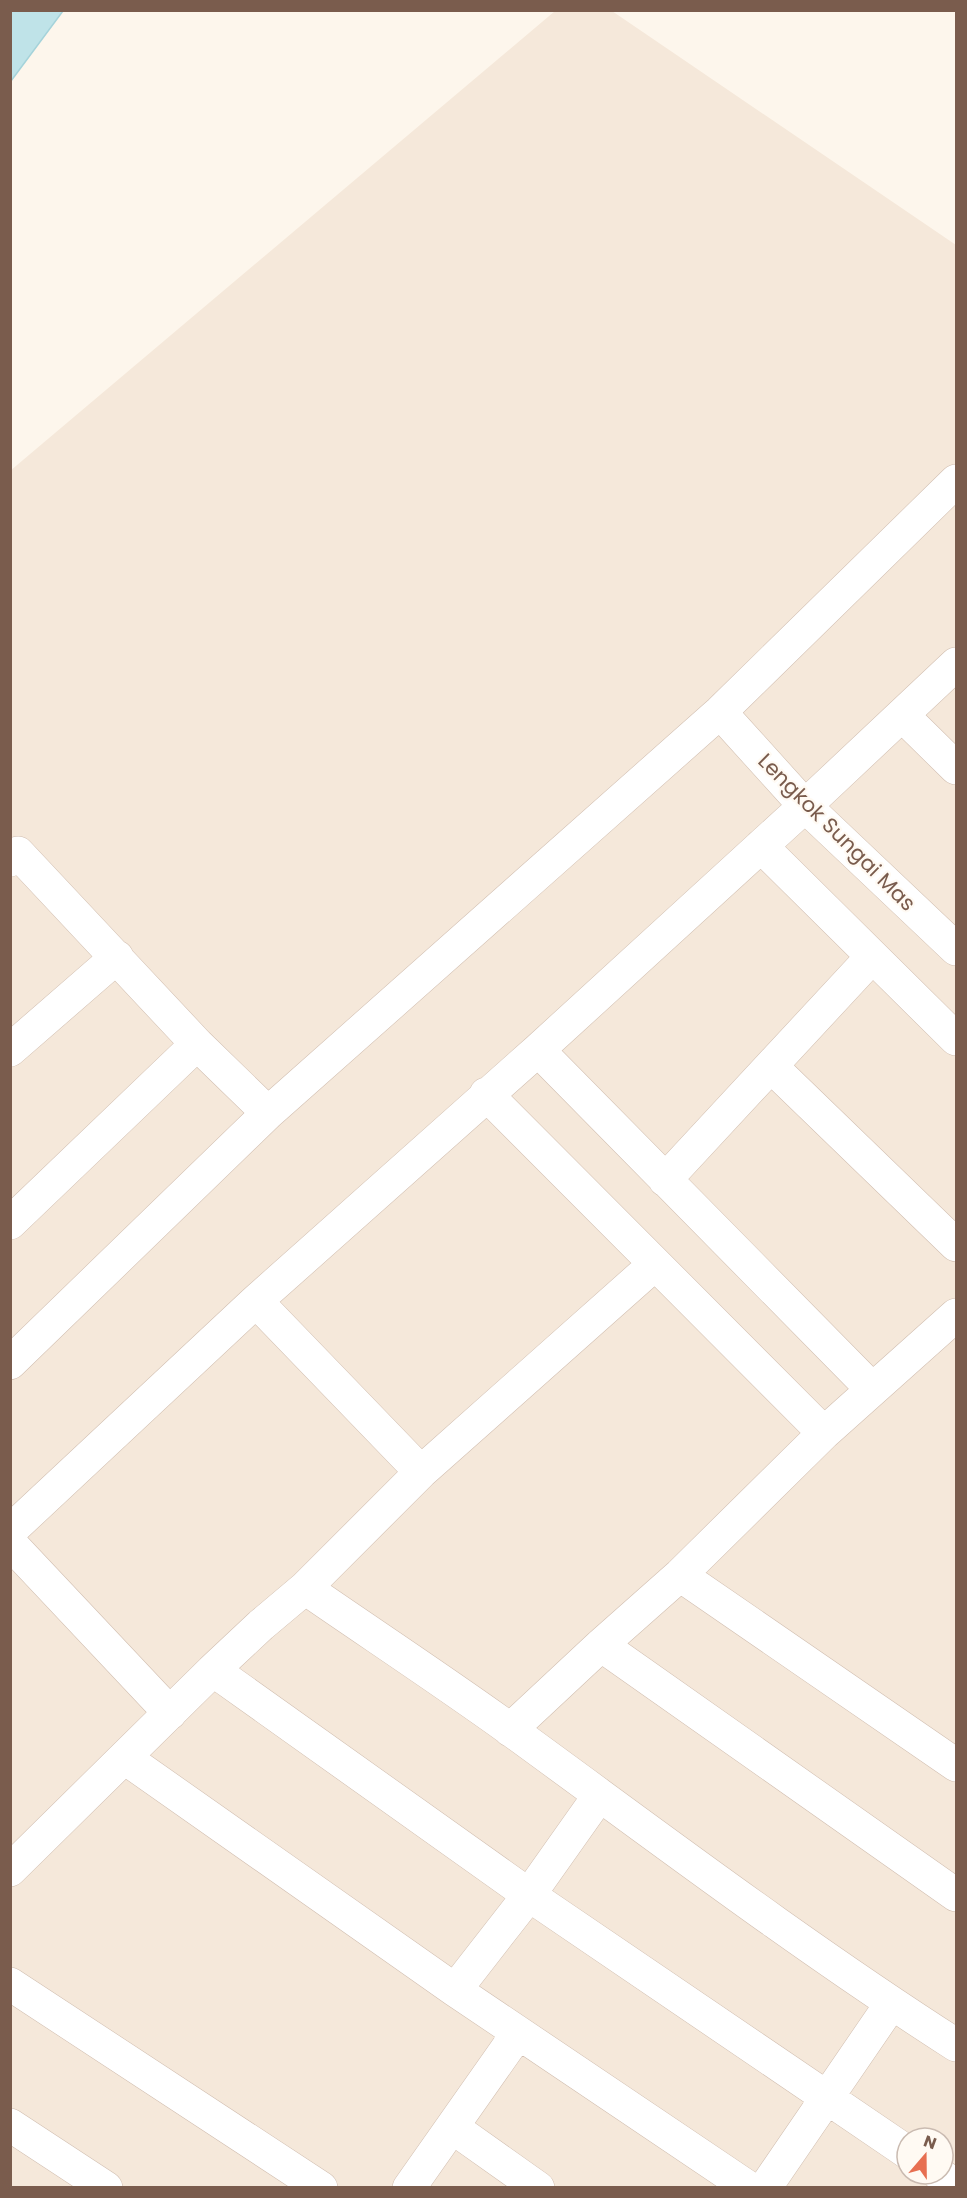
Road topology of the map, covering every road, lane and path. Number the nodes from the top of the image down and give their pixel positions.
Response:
1 (957, 481) edge
2 (957, 664) edge
3 (720, 712) junction
4 (902, 715) junction
5 (957, 768) edge
6 (805, 806) junction
7 (761, 846) junction
8 (13, 853) edge
9 (957, 949) edge
10 (117, 957) junction
11 (872, 957) junction
12 (957, 1039) edge
13 (197, 1044) junction
14 (10, 1050) edge
15 (538, 1050) junction
16 (772, 1067) junction
17 (486, 1094) junction
18 (268, 1113) junction
19 (665, 1180) junction
20 (10, 1223) edge
21 (957, 1245) edge
22 (655, 1264) junction
23 (256, 1301) junction
24 (957, 1315) edge
25 (10, 1363) edge
26 (873, 1389) junction
27 (824, 1433) junction
28 (421, 1472) junction
29 (10, 1531) edge
30 (10, 1543) edge
31 (680, 1575) junction
32 (305, 1588) junction
33 (601, 1645) junction
34 (213, 1670) junction
35 (170, 1713) junction
36 (510, 1730) junction
37 (125, 1758) junction
38 (957, 1765) edge
39 (599, 1796) junction
40 (10, 1870) edge
41 (529, 1895) junction
42 (957, 1895) edge
43 (10, 1984) edge
44 (454, 1990) junction
45 (891, 2004) junction
46 (518, 2033) junction
47 (957, 2045) edge
48 (828, 2097) junction
49 (10, 2125) edge
50 (452, 2127) junction
51 (895, 2144) edge
52 (106, 2187) edge
53 (321, 2187) edge
54 (409, 2187) edge
55 (538, 2187) edge
56 (749, 2187) edge
57 (765, 2187) edge

1 - 3 street
2 - 4 street
3 - 6 street, Lengkok Sungai Mas
3 - 18 street
4 - 5 street
4 - 6 street
6 - 7 street
6 - 9 street, Lengkok Sungai Mas
7 - 11 street
7 - 15 street
8 - 10 street
10 - 13 street
10 - 14 street
11 - 12 street
11 - 16 street
13 - 18 street
13 - 20 street
15 - 17 street
15 - 19 street
16 - 19 street
16 - 21 street
17 - 22 street
17 - 23 street
18 - 25 street
19 - 26 street
22 - 27 street
22 - 28 street
23 - 28 street
23 - 29 street
24 - 26 street
26 - 27 street
27 - 31 street
28 - 32 street
30 - 35 street
31 - 33 street
31 - 38 street
32 - 34 street
32 - 36 street
33 - 36 street
33 - 42 street
34 - 35 street
34 - 41 street
35 - 37 street
36 - 39 street
37 - 40 street
37 - 44 street
39 - 41 street
39 - 45 street
41 - 44 street
41 - 48 street
43 - 53 street
44 - 46 street
45 - 47 street
45 - 48 street
46 - 50 street
46 - 56 street
48 - 51 street
48 - 57 street
49 - 52 street
50 - 54 street
50 - 55 street

